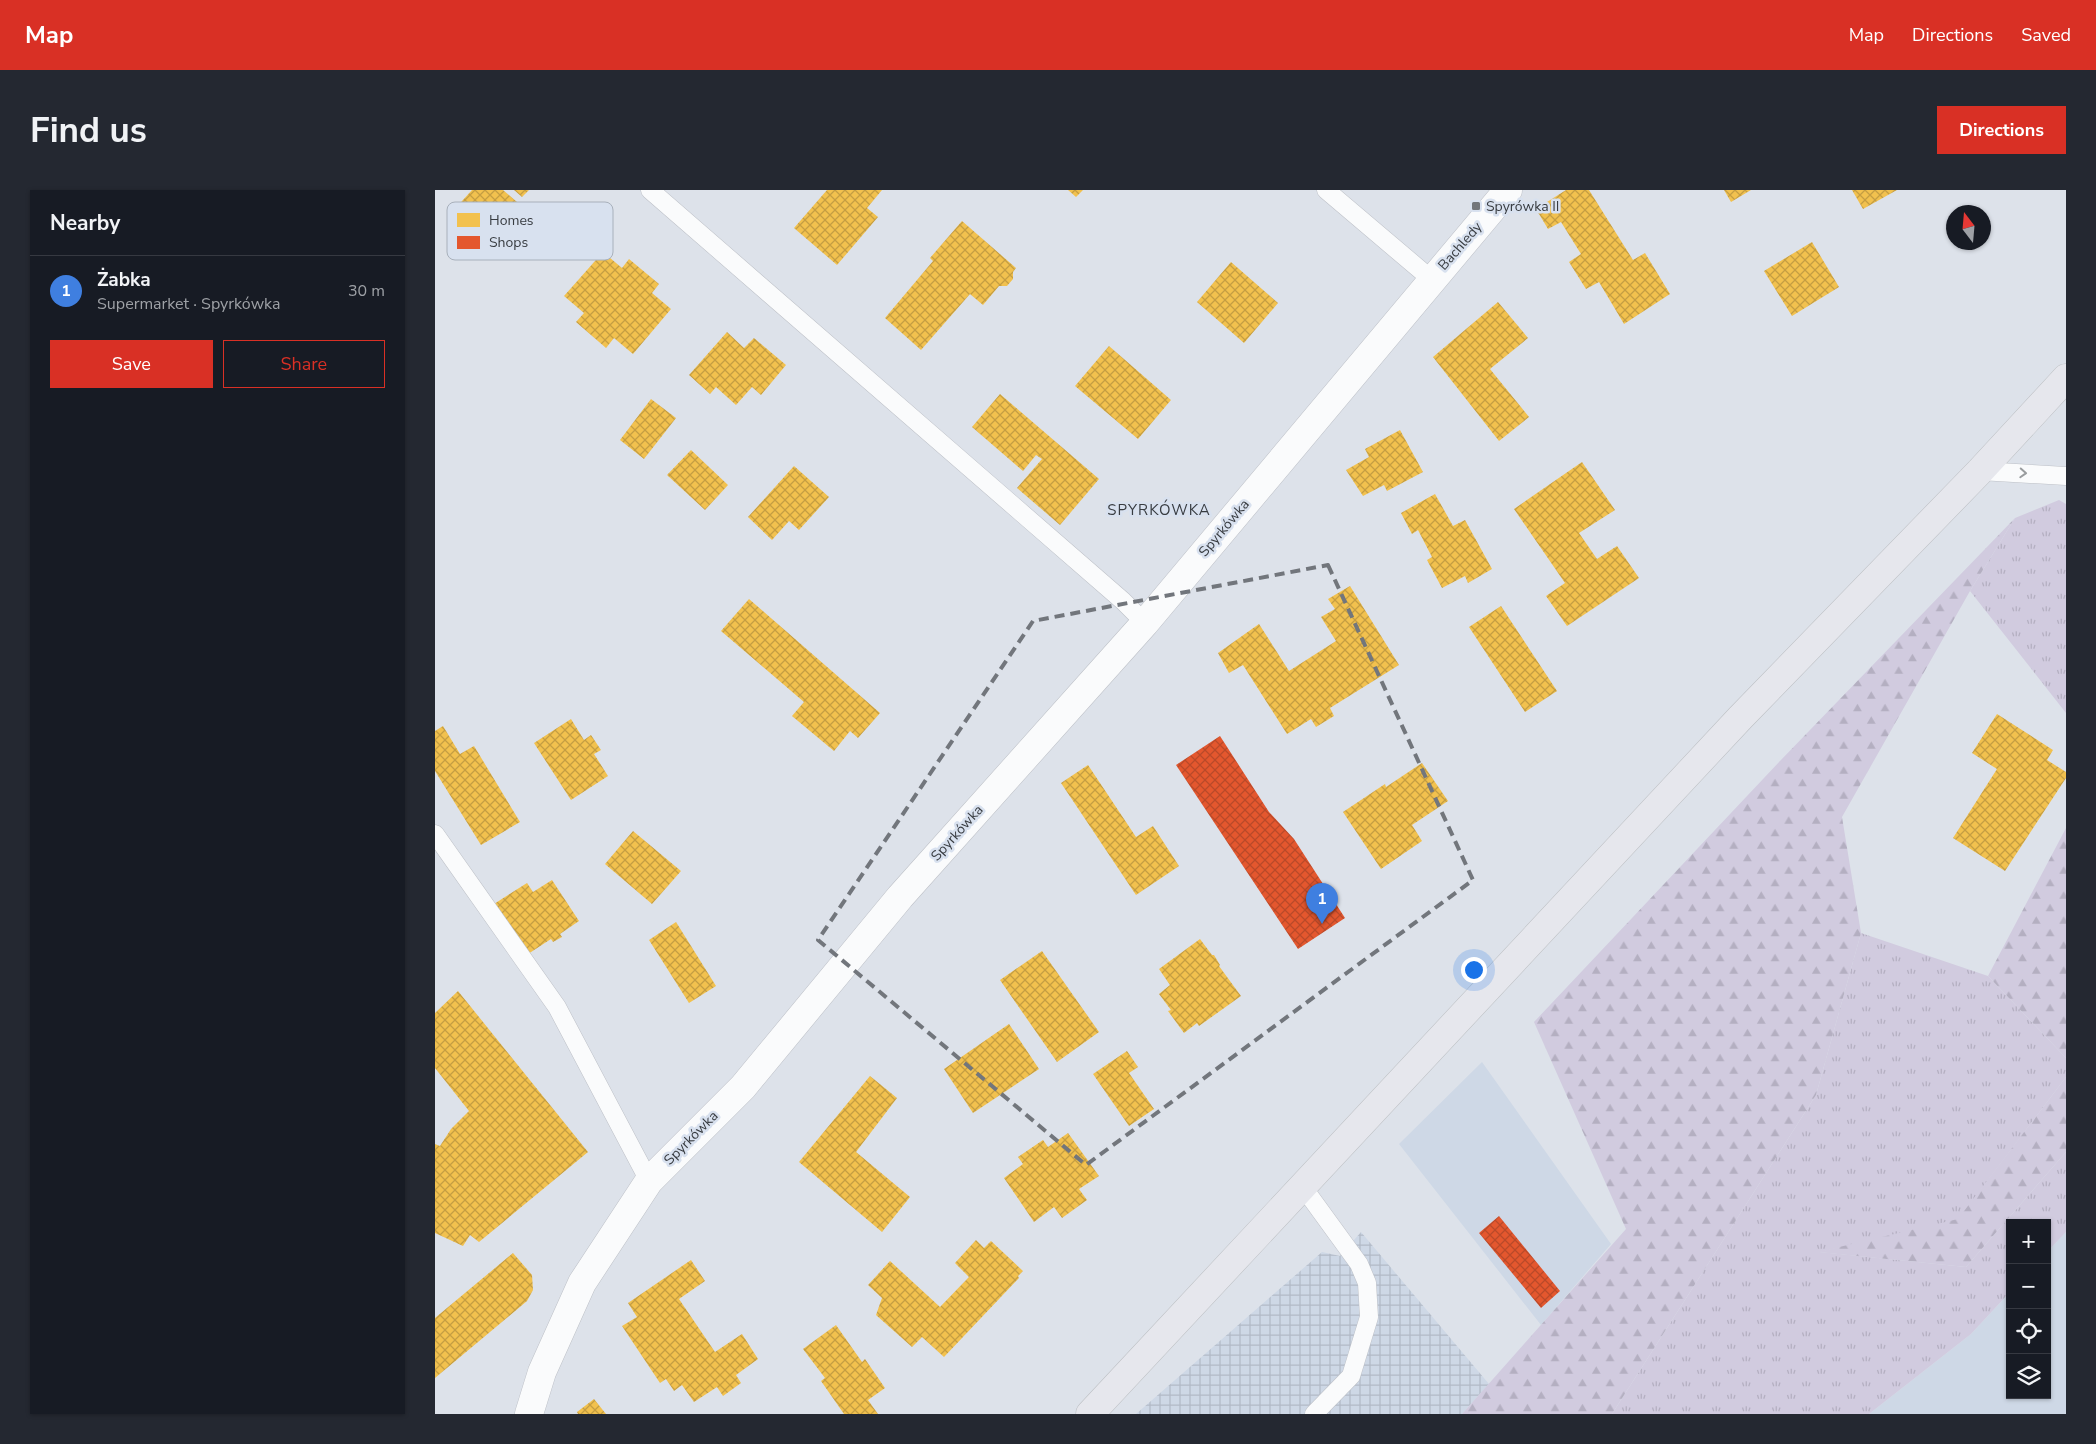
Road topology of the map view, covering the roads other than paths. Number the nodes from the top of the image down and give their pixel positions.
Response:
1 (650, 190) edge
2 (1326, 190) edge
3 (1508, 190) edge
4 (1431, 279) junction
5 (2066, 378) edge
6 (1980, 470) junction
7 (2066, 476) edge
8 (1145, 623) junction
9 (435, 834) edge
10 (649, 1180) junction
11 (1303, 1187) junction
12 (529, 1414) edge
13 (1090, 1414) edge
14 (1314, 1414) edge

1 - 8 lane
2 - 4 lane
3 - 4 street, Bachledy
4 - 8 street, Spyrkówka
5 - 6 main road
6 -> 7 lane
6 - 11 main road
8 - 10 street, Spyrkówka
9 - 10 lane
10 - 12 street, Spyrkówka
11 - 13 main road
11 - 14 lane

